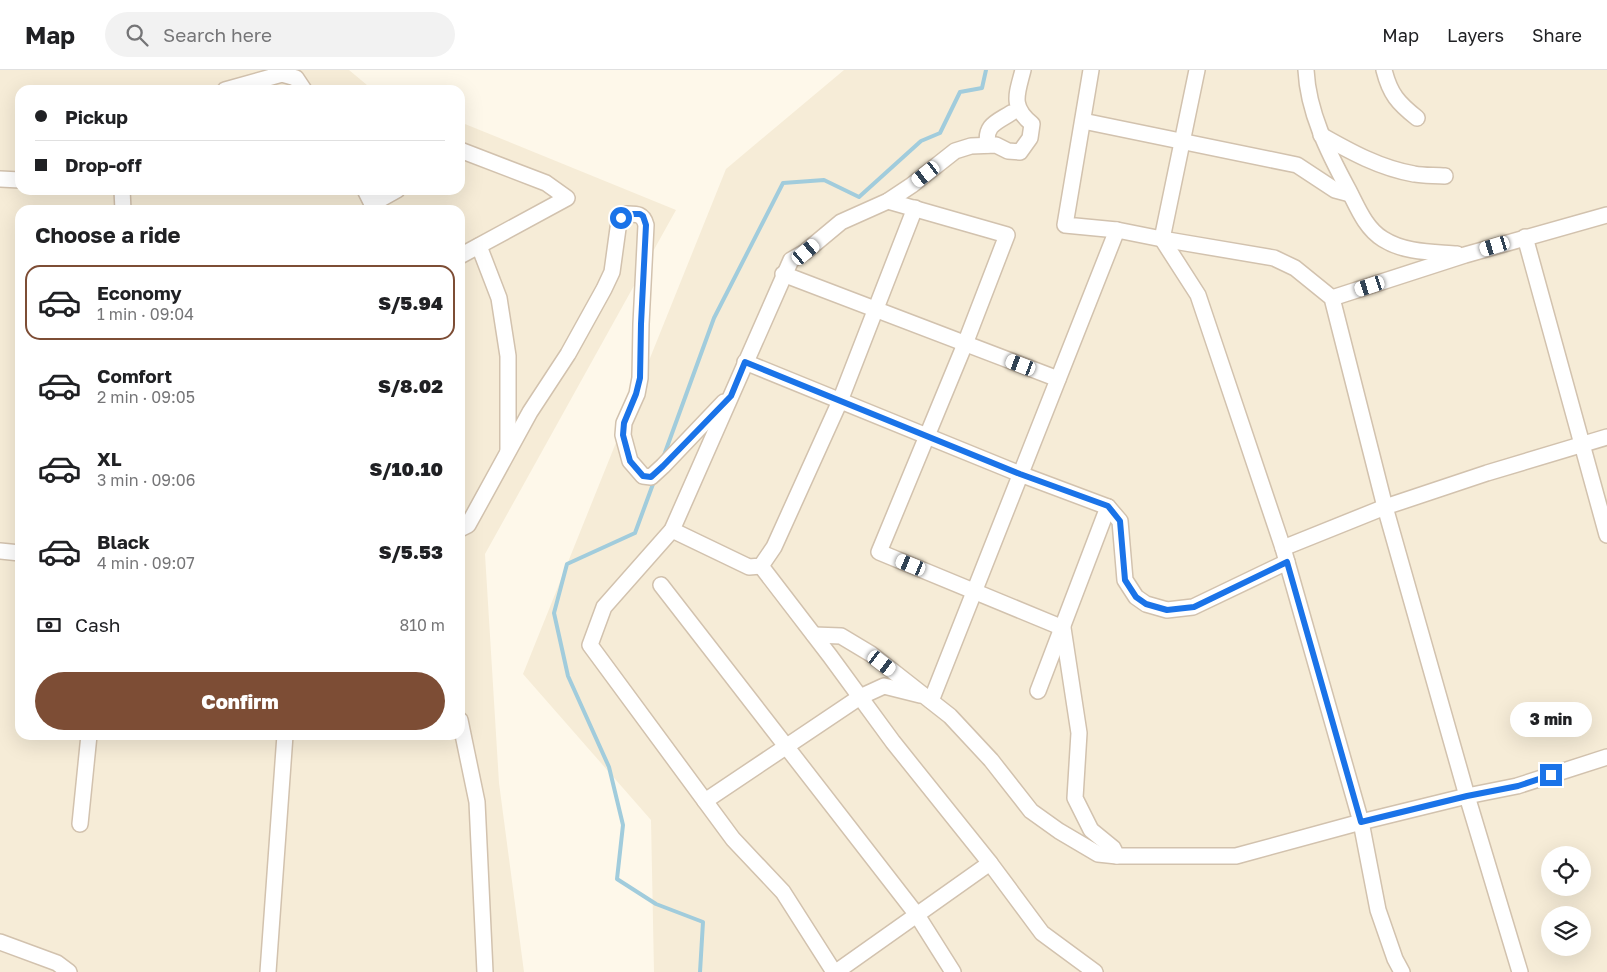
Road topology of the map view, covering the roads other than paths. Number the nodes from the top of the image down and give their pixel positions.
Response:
1 (1023, 70) edge
2 (1091, 70) edge
3 (1197, 70) edge
4 (1306, 70) edge
5 (1384, 70) edge
6 (243, 85) edge
7 (301, 85) edge
8 (1011, 113) dead end
9 (1417, 118) dead end
10 (1082, 121) junction
11 (1322, 135) junction
12 (1182, 140) junction
13 (988, 145) junction
14 (465, 153) edge
15 (1445, 176) dead end
16 (0, 179) edge
17 (15, 180) edge
18 (1350, 194) junction
19 (390, 195) edge
20 (888, 201) junction
21 (377, 205) edge
22 (915, 208) junction
23 (1607, 214) edge
24 (1117, 230) junction
25 (1525, 237) junction
26 (1162, 239) junction
27 (479, 246) junction
28 (465, 253) edge
29 (1465, 255) junction
30 (783, 274) junction
31 (1332, 298) junction
32 (876, 310) junction
33 (966, 344) junction
34 (745, 362) junction
35 (1058, 379) junction
36 (731, 396) junction
37 (840, 401) junction
38 (928, 436) junction
39 (1607, 437) edge
40 (1583, 446) junction
41 (508, 452) junction
42 (1020, 474) junction
43 (1108, 506) junction
44 (1385, 507) junction
45 (465, 526) edge
46 (672, 530) junction
47 (1607, 535) edge
48 (0, 551) edge
49 (15, 552) edge
50 (1285, 555) junction
51 (761, 566) junction
52 (661, 585) dead end
53 (974, 592) junction
54 (1064, 628) junction
55 (814, 634) junction
56 (1038, 692) dead end
57 (860, 697) junction
58 (929, 699) junction
59 (88, 740) edge
60 (285, 740) edge
61 (464, 740) edge
62 (786, 747) junction
63 (1607, 756) edge
64 (1467, 796) junction
65 (705, 801) junction
66 (1361, 822) junction
67 (80, 824) dead end
68 (1117, 856) junction
69 (990, 863) junction
70 (917, 915) junction
71 (0, 942) edge
72 (70, 972) edge
73 (268, 972) edge
74 (485, 972) edge
75 (835, 972) edge
76 (953, 972) edge
77 (1095, 972) edge
78 (1402, 972) edge
79 (1520, 972) edge

1 - 13 street
2 - 10 street
3 - 12 street
4 - 11 street
5 - 9 street
6 - 7 street
8 - 13 street
10 - 12 street
10 - 24 street
11 - 15 street
11 - 18 street
12 - 18 street
12 - 26 street
13 - 20 street
14 - 27 street
16 - 17 street
18 - 29 street
19 - 21 street
20 - 22 street
20 - 30 street
22 - 32 street
22 - 33 street
23 - 25 street
24 - 26 street
24 - 35 street
25 - 29 street
25 - 40 street
26 - 31 street
26 - 50 street
27 - 28 street
27 - 41 street
29 - 31 street
30 - 32 street
30 - 34 street
31 - 44 street
32 - 33 street
32 - 37 street
33 - 35 street
33 - 38 street
34 - 36 street
34 - 37 street
35 - 42 street
36 - 41 street
36 - 46 street
37 - 38 street
37 - 51 street
38 - 42 street
38 - 53 street
39 - 40 street
40 - 44 street
40 - 47 street
41 - 45 street
42 - 43 street
42 - 53 street
43 - 50 street
43 - 54 street
44 - 50 street
44 - 64 street
46 - 51 street
46 - 65 street
48 - 49 street
50 - 66 street
51 - 55 street
52 - 62 street
53 - 54 street
53 - 58 street
54 - 56 street
54 - 68 street
55 - 57 street
55 - 58 street
57 - 58 street
57 - 62 street
57 - 69 street
58 - 68 street
59 - 67 street
60 - 73 street
61 - 74 street
62 - 65 street
62 - 70 street
63 - 64 street
64 - 66 street
64 - 79 street
65 - 75 street
66 - 68 street
66 - 78 street
69 - 70 street
69 - 77 street
70 - 75 street
70 - 76 street
71 - 72 street

